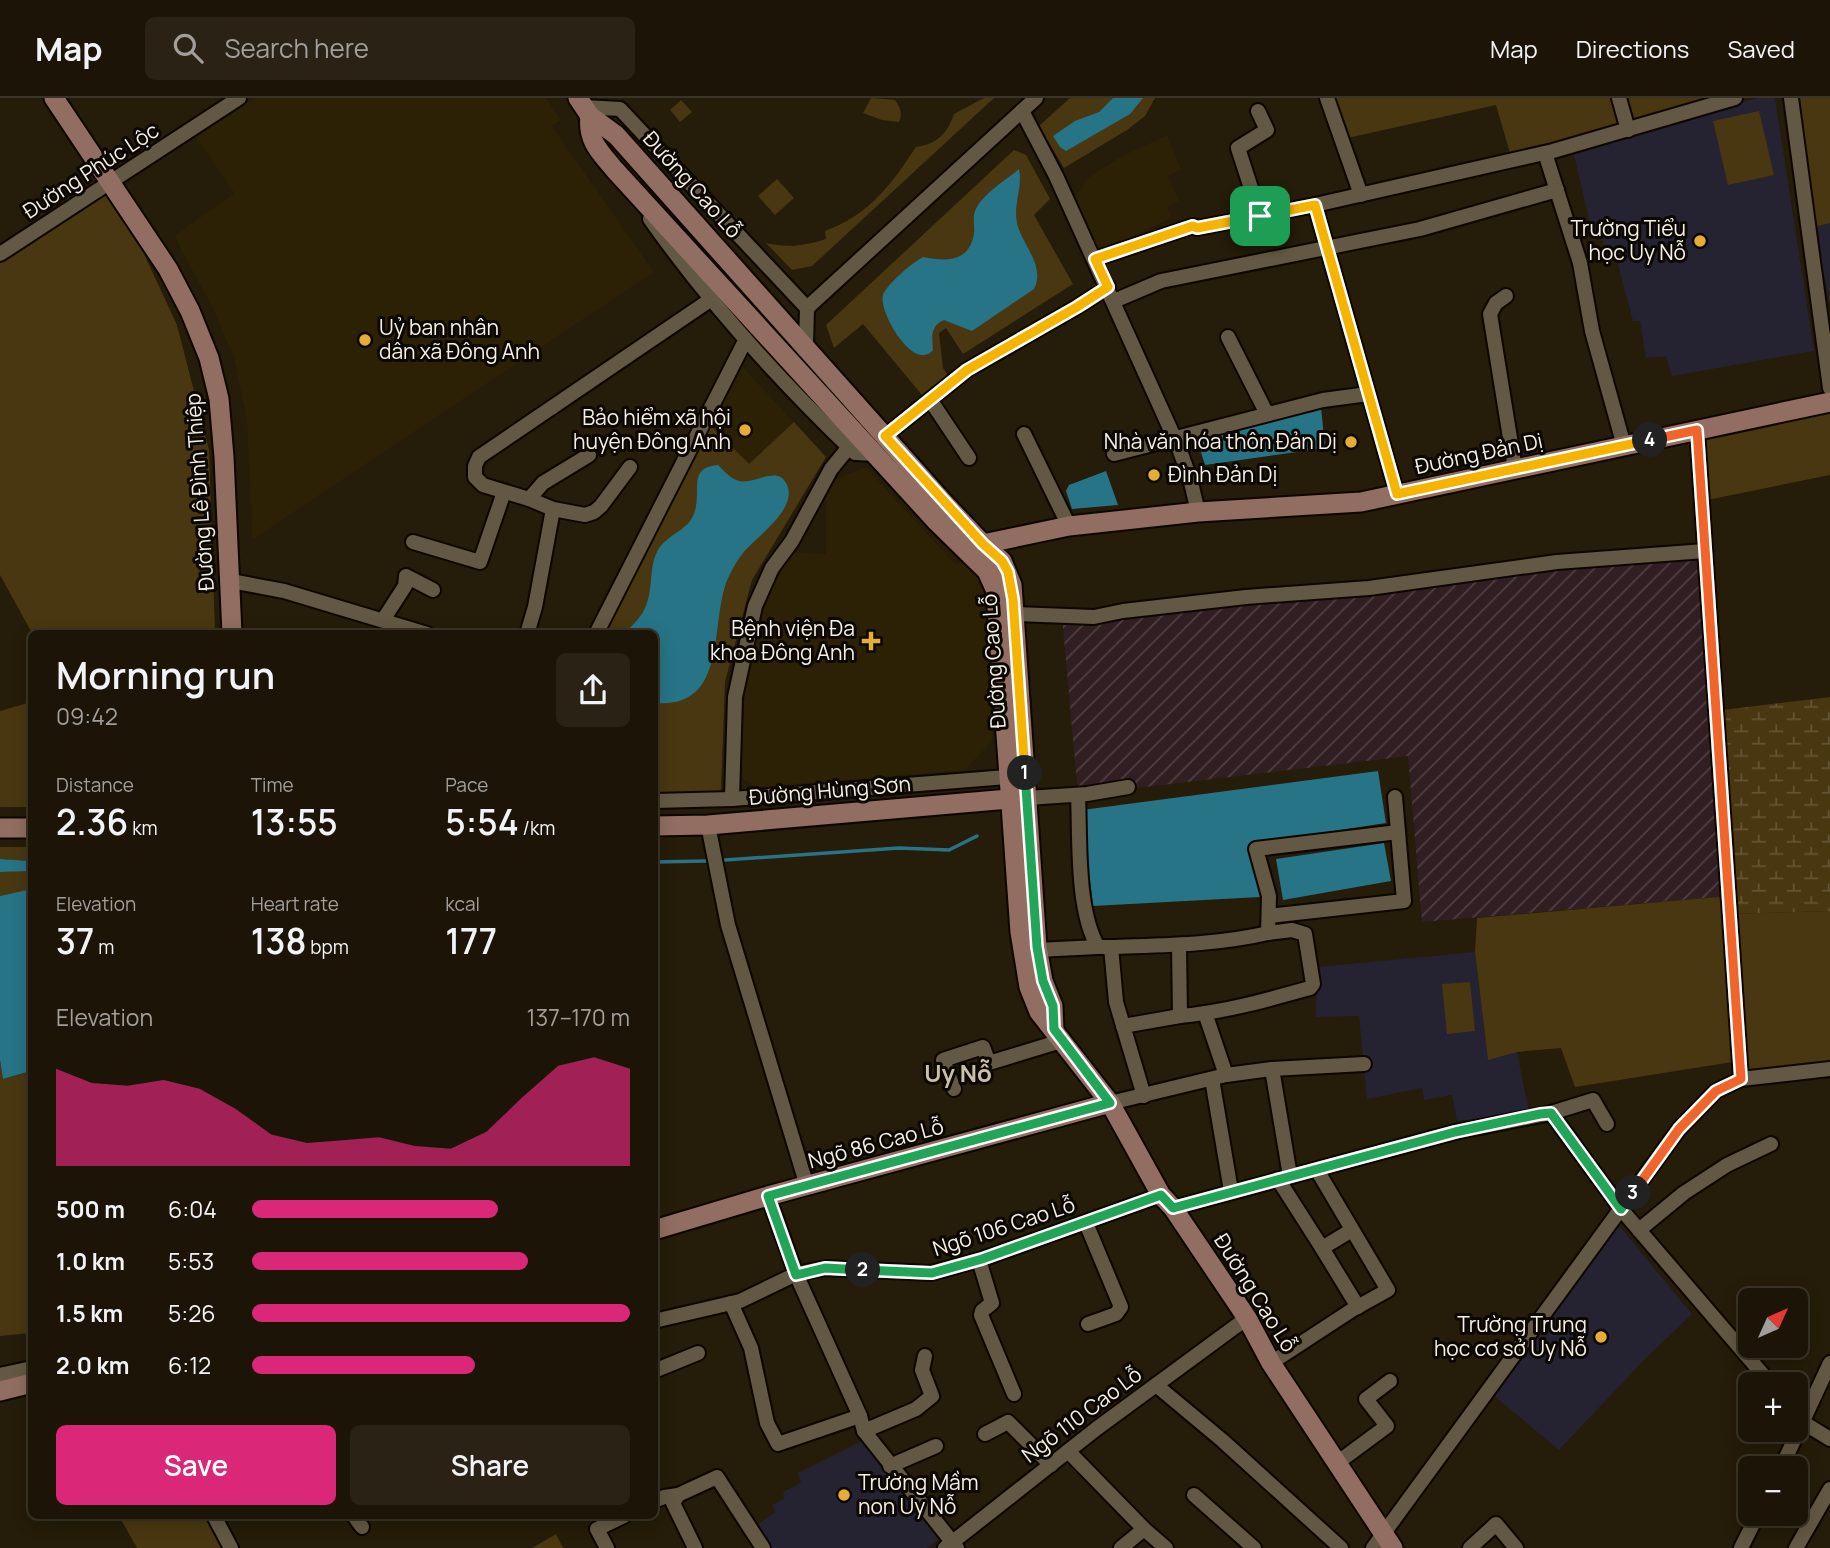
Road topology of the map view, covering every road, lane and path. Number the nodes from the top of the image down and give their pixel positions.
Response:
1 (54, 98) edge
2 (209, 98) edge
3 (239, 98) edge
4 (1036, 98) edge
5 (1327, 98) edge
6 (1619, 98) edge
7 (1735, 98) edge
8 (1791, 98) edge
9 (584, 107) edge
10 (1022, 111) junction
11 (1258, 111) dead end
12 (219, 112) junction
13 (1628, 130) junction
14 (1545, 153) junction
15 (614, 169) junction
16 (111, 183) junction
17 (1557, 190) junction
18 (1361, 195) junction
19 (1315, 205) junction
20 (1260, 216) junction
21 (1327, 248) junction
22 (0, 254) edge
23 (1095, 259) junction
24 (1111, 294) junction
25 (1506, 296) dead end
26 (710, 300) junction
27 (807, 308) junction
28 (1228, 337) dead end
29 (745, 341) junction
30 (806, 345) junction
31 (794, 379) junction
32 (1830, 388) edge
33 (1368, 394) junction
34 (931, 401) junction
35 (1830, 402) edge
36 (1267, 414) junction
37 (1697, 430) junction
38 (1024, 435) dead end
39 (1176, 441) junction
40 (881, 445) junction
41 (1624, 446) junction
42 (849, 447) junction
43 (1114, 454) dead end
44 (589, 455) dead end
45 (969, 458) dead end
46 (630, 467) dead end
47 (1515, 469) junction
48 (504, 492) junction
49 (1397, 494) junction
50 (529, 499) junction
51 (553, 509) junction
52 (1198, 512) junction
53 (1069, 526) junction
54 (413, 542) dead end
55 (976, 549) junction
56 (1705, 551) junction
57 (230, 581) junction
58 (433, 590) dead end
59 (1014, 614) junction
60 (383, 620) junction
61 (232, 630) edge
62 (414, 630) edge
63 (528, 630) edge
64 (598, 630) edge
65 (1007, 777) junction
66 (1128, 787) dead end
67 (1078, 794) junction
68 (1395, 797) dead end
69 (1018, 798) junction
70 (732, 799) junction
71 (658, 801) edge
72 (708, 825) junction
73 (658, 826) edge
74 (0, 828) edge
75 (28, 828) edge
76 (1398, 832) junction
77 (1269, 916) junction
78 (1268, 933) junction
79 (1179, 945) junction
80 (1104, 947) junction
81 (1037, 950) junction
82 (1205, 1013) junction
83 (1180, 1016) junction
84 (1123, 1026) junction
85 (1057, 1035) junction
86 (1364, 1064) dead end
87 (1272, 1069) junction
88 (1830, 1069) edge
89 (1219, 1077) junction
90 (1741, 1079) junction
91 (954, 1089) dead end
92 (1144, 1096) junction
93 (1110, 1103) junction
94 (1551, 1113) junction
95 (1607, 1124) dead end
96 (1771, 1144) dead end
97 (1317, 1170) junction
98 (1284, 1178) junction
99 (807, 1186) junction
100 (1231, 1191) junction
101 (768, 1196) junction
102 (1167, 1202) junction
103 (1621, 1209) junction
104 (1086, 1223) junction
105 (658, 1229) edge
106 (1352, 1230) junction
107 (1639, 1230) junction
108 (1322, 1248) junction
109 (979, 1259) junction
110 (796, 1275) junction
111 (731, 1303) junction
112 (1358, 1307) junction
113 (1247, 1318) junction
114 (658, 1320) edge
115 (1088, 1324) dead end
116 (698, 1353) dead end
117 (925, 1356) dead end
118 (1271, 1363) junction
119 (1830, 1363) edge
120 (28, 1369) edge
121 (658, 1369) edge
122 (1761, 1372) edge
123 (0, 1375) edge
124 (1390, 1381) dead end
125 (28, 1384) edge
126 (1156, 1385) junction
127 (0, 1391) edge
128 (1014, 1394) dead end
129 (1808, 1403) edge
130 (860, 1416) junction
131 (1808, 1423) edge
132 (864, 1431) junction
133 (985, 1434) dead end
134 (1830, 1439) edge
135 (936, 1446) dead end
136 (1068, 1451) junction
137 (1337, 1464) junction
138 (1051, 1465) junction
139 (890, 1466) junction
140 (1830, 1489) edge
141 (1194, 1494) dead end
142 (678, 1495) junction
143 (658, 1499) edge
144 (216, 1519) edge
145 (618, 1519) edge
146 (1752, 1526) edge
147 (1144, 1529) junction
148 (1383, 1543) edge
149 (951, 1546) edge
150 (231, 1548) edge
151 (607, 1548) edge
152 (695, 1548) edge
153 (763, 1548) edge
154 (1121, 1548) edge
155 (1167, 1548) edge
156 (1254, 1548) edge
157 (1341, 1548) edge
158 (1470, 1548) edge
159 (1516, 1548) edge
160 (1741, 1548) edge
161 (1796, 1548) edge

1 - 16 main road, Đường Lê Đình Thiệp
2 - 12 street
3 - 12 street, Đường Phúc Lộc
4 - 10 street
5 - 18 street
6 - 13 street
7 - 13 street
8 - 32 street
9 - 15 main road, Đường Cao Lỗ
9 - 27 street
9 - 30 main road, Đường Cao Lỗ
10 - 23 street
10 - 27 street
11 - 20 street
12 - 16 street, Đường Phúc Lộc
13 - 14 street
14 - 17 street
14 - 18 street
15 - 26 street
15 - 31 main road, Đường Cao Lỗ
16 - 22 street, Đường Phúc Lộc
16 - 57 main road, Đường Lê Đình Thiệp
17 - 21 street
17 - 41 street
18 - 19 street
19 - 20 street
19 - 21 street
20 - 23 street
21 - 24 street
21 - 33 street
23 - 24 street
24 - 34 street
24 - 39 street
25 - 47 street
26 - 29 street
26 - 48 street
27 - 30 street
28 - 36 street
29 - 31 street
29 - 64 street
30 - 40 main road, Đường Cao Lỗ
31 - 40 main road, Đường Cao Lỗ
31 - 42 street
33 - 36 street
33 - 49 street
34 - 40 street
34 - 45 street
35 - 37 main road, Đường Đản Dị
36 - 39 street
37 - 41 main road, Đường Đản Dị
37 - 56 street
38 - 53 street
39 - 43 street
39 - 52 street
40 - 42 street
40 - 55 main road, Đường Cao Lỗ
41 - 47 main road, Đường Đản Dị
42 - 70 street
44 - 50 street
46 - 51 street
47 - 49 main road, Đường Đản Dị
48 - 50 street
48 - 54 street
49 - 52 main road, Đường Đản Dị
50 - 51 street
51 - 63 street
52 - 53 main road, Đường Đản Dị
53 - 55 main road, Đường Đản Dị
55 - 59 main road, Đường Cao Lỗ
55 - 65 main road, Đường Cao Lỗ
56 - 59 street
56 - 90 street
57 - 60 street
57 - 61 main road, Đường Lê Đình Thiệp
58 - 60 street
59 - 69 main road, Đường Cao Lỗ
60 - 62 street
65 - 69 main road, Đường Cao Lỗ
65 - 70 street
66 - 67 street
67 - 69 street
67 - 80 street
68 - 76 street
69 - 72 main road, Đường Hùng Sơn
69 - 81 main road, Đường Cao Lỗ
69 - 85 main road, Đường Cao Lỗ
70 - 71 street
72 - 73 main road, Đường Hùng Sơn
72 - 99 street
74 - 75 main road
76 - 77 street
76 - 77 street
77 - 78 street
78 - 79 street
78 - 82 street
79 - 80 street
79 - 83 street
80 - 81 street
80 - 84 street
81 - 85 main road, Đường Cao Lỗ
82 - 83 street
82 - 89 street
83 - 84 street
84 - 92 street
85 - 91 street
85 - 93 main road, Đường Cao Lỗ
86 - 87 street
87 - 89 street
87 - 98 street
88 - 90 street
89 - 92 street
89 - 100 street
90 - 103 street
92 - 93 street
93 - 99 main road, Ngõ 86 Cao Lỗ
93 - 102 main road, Đường Cao Lỗ
94 - 95 street, Ngõ 106 Cao Lỗ
94 - 97 street, Ngõ 106 Cao Lỗ
94 - 103 street
96 - 107 street
97 - 98 street, Ngõ 106 Cao Lỗ
97 - 106 street
98 - 100 street, Ngõ 106 Cao Lỗ
98 - 108 street
99 - 101 main road, Ngõ 86 Cao Lỗ
100 - 102 street, Ngõ 106 Cao Lỗ
101 - 105 main road, Ngõ 86 Cao Lỗ
101 - 110 street
102 - 104 street, Ngõ 106 Cao Lỗ
102 - 113 main road, Đường Cao Lỗ
103 - 107 street
103 - 148 street
104 - 109 street, Ngõ 106 Cao Lỗ
104 - 115 street
106 - 108 street
106 - 112 street
107 - 122 street
108 - 112 street
109 - 110 street, Ngõ 106 Cao Lỗ
109 - 128 street
110 - 111 street, Ngõ 106 Cao Lỗ
110 - 130 street
111 - 114 street, Ngõ 106 Cao Lỗ
111 - 130 street
112 - 118 street
113 - 118 main road, Đường Cao Lỗ
113 - 126 street, Ngõ 110 Cao Lỗ
116 - 121 street
117 - 132 street
118 - 137 main road, Đường Cao Lỗ
119 - 129 street
120 - 123 street
124 - 137 street
125 - 127 main road
126 - 136 street, Ngõ 110 Cao Lỗ
126 - 157 street
130 - 132 street
131 - 134 street
132 - 139 street
133 - 138 street
135 - 139 street
136 - 138 street, Ngõ 110 Cao Lỗ
136 - 147 street
137 - 148 main road, Đường Cao Lỗ
138 - 149 street, Ngõ 110 Cao Lỗ
139 - 149 street
140 - 161 street
141 - 156 street
142 - 143 street
142 - 152 street
142 - 153 street
144 - 150 street
145 - 151 street
146 - 160 street
147 - 154 street
147 - 155 street
158 - 159 street

